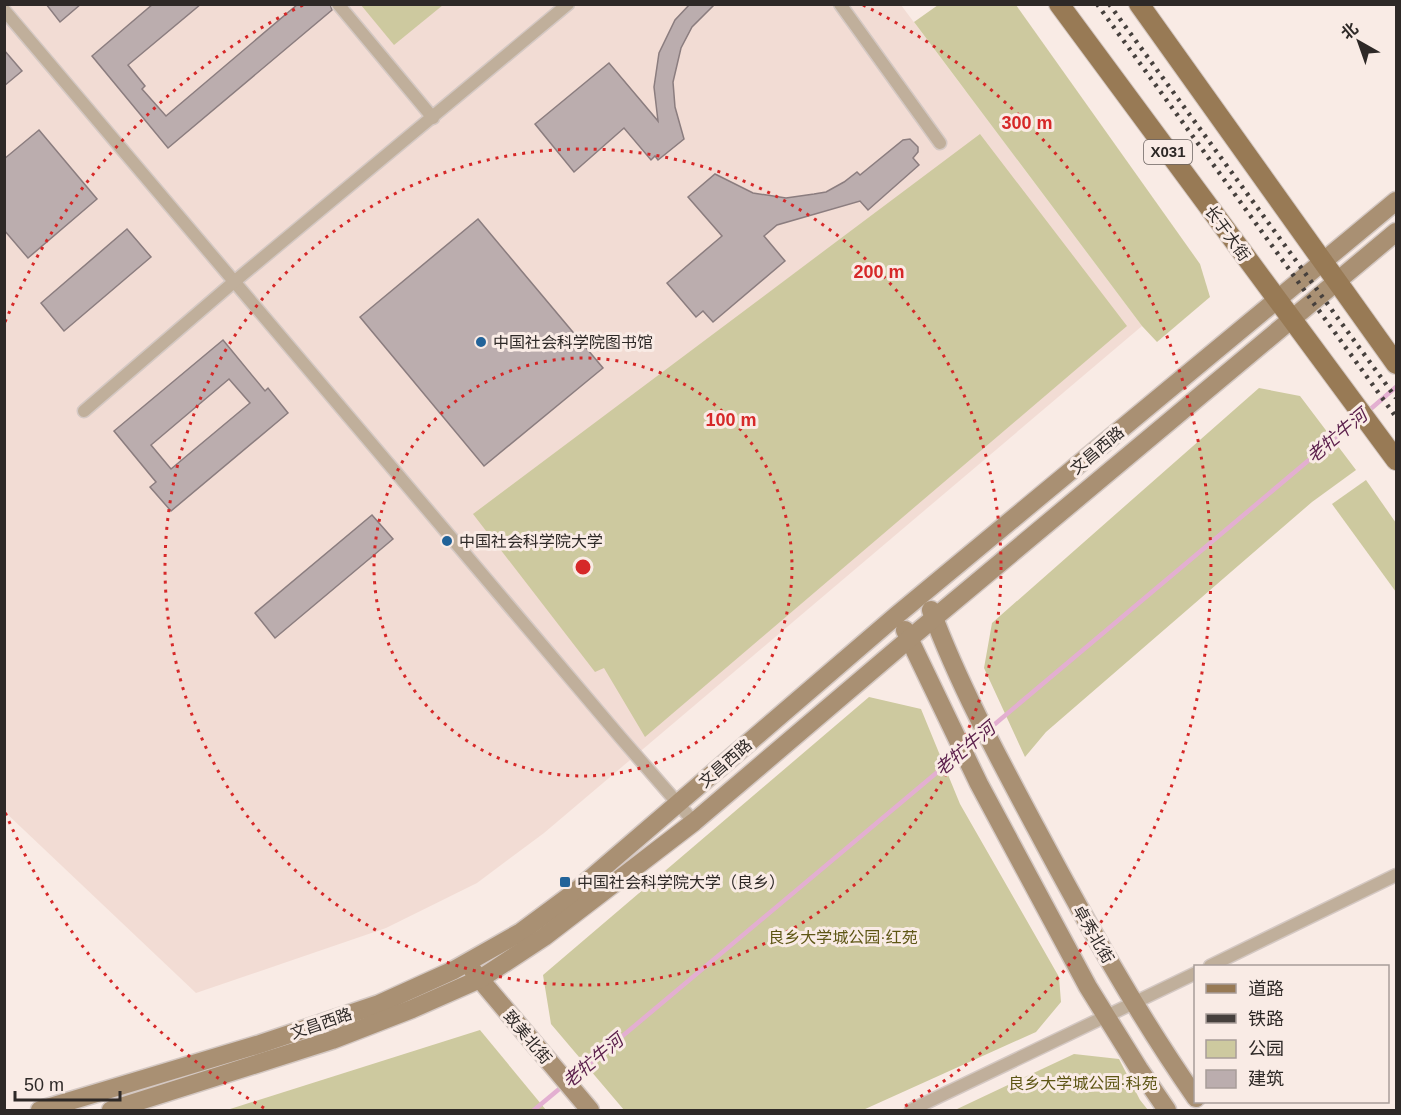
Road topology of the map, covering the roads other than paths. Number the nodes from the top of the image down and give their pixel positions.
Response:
1 (338, 4) edge
2 (567, 4) edge
3 (840, 4) edge
4 (1059, 4) edge
5 (1139, 4) edge
6 (4, 10) edge
7 (433, 118) junction
8 (940, 143) dead end
9 (1396, 201) edge
10 (1396, 232) edge
11 (1323, 261) junction
12 (235, 281) junction
13 (1338, 281) junction
14 (1277, 299) junction
15 (1292, 320) junction
16 (1396, 364) edge
17 (84, 411) dead end
18 (1396, 460) edge
19 (925, 594) junction
20 (897, 615) junction
21 (934, 620) junction
22 (909, 639) junction
23 (678, 804) junction
24 (694, 822) junction
25 (1396, 875) edge
26 (466, 963) junction
27 (1212, 965) edge
28 (1194, 974) edge
29 (480, 979) junction
30 (1135, 1003) junction
31 (1107, 1017) junction
32 (1194, 1096) edge
33 (40, 1110) edge
34 (111, 1110) edge
35 (590, 1110) edge
36 (910, 1110) edge
37 (1167, 1110) edge

1 - 7 street
2 - 7 street
3 - 8 street
4 - 14 main road, 长于大街 / X031
5 - 11 main road
6 - 12 street
7 - 12 street
9 - 11 main road, 文昌西路
10 - 13 main road, 文昌西路
11 - 13 main road
11 - 14 main road, 文昌西路
12 - 17 street
12 - 23 street
13 - 15 main road, 文昌西路
13 - 16 main road
14 - 15 main road, 长于大街 / X031
14 - 19 main road, 文昌西路
15 - 18 main road, 长于大街 / X031
15 - 21 main road, 文昌西路
19 - 20 main road, 文昌西路
19 - 21 main road, 卓秀北街
20 - 22 main road, 卓秀北街
20 - 23 main road, 文昌西路
21 - 22 main road, 文昌西路
21 - 30 main road, 卓秀北街
22 - 24 main road, 文昌西路
22 - 31 main road, 卓秀北街
23 - 24 street
23 - 26 main road, 文昌西路
24 - 29 main road, 文昌西路
25 - 27 street
26 - 29 main road, 致美北街
26 - 33 main road, 文昌西路
28 - 30 street
29 - 34 main road, 文昌西路
29 - 35 main road, 致美北街
30 - 31 street
30 - 32 main road, 卓秀北街
31 - 36 street
31 - 37 main road, 卓秀北街

